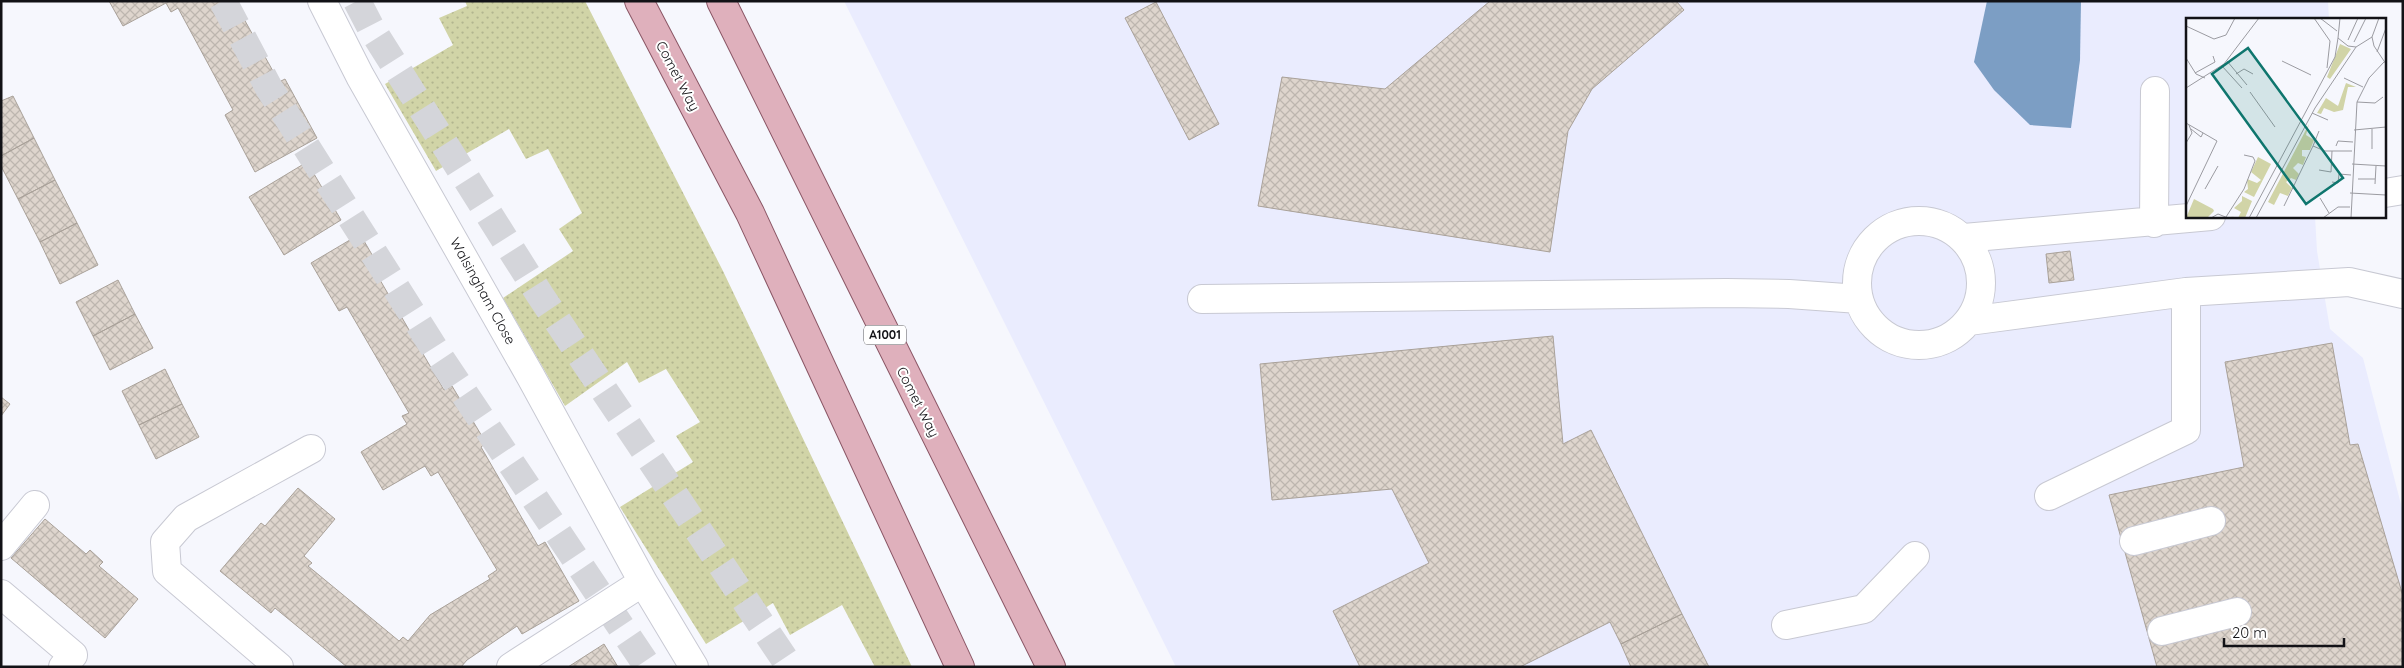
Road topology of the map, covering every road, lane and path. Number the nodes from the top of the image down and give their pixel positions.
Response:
1 (322, 1) edge
2 (639, 1) edge
3 (722, 1) edge
4 (2155, 91) dead end
5 (2403, 190) edge
6 (2386, 193) edge
7 (2191, 218) edge
8 (2154, 222) junction
9 (1964, 238) junction
10 (2186, 292) junction
11 (2403, 294) edge
12 (1202, 299) dead end
13 (1859, 299) junction
14 (1969, 321) junction
15 (311, 449) dead end
16 (2049, 496) dead end
17 (35, 505) dead end
18 (2211, 521) dead end
19 (2134, 541) dead end
20 (1, 546) edge
21 (1915, 556) dead end
22 (643, 582) junction
23 (1, 594) edge
24 (2237, 612) dead end
25 (1786, 625) dead end
26 (2162, 631) dead end
27 (63, 667) edge
28 (279, 667) edge
29 (511, 667) edge
30 (694, 667) edge
31 (960, 667) edge
32 (1051, 667) edge

1 - 22 street, Walsingham Close
2 - 31 main road, Comet Way
3 - 32 main road, Comet Way / A1001
4 - 8 street
5 - 6 street
7 - 8 street
8 - 9 street
9 - 13 street
9 - 14 street
10 - 11 street
10 - 14 street
10 - 16 street
12 - 13 street
13 - 14 street
15 - 28 street
17 - 20 street
18 - 19 street
21 - 25 street
22 - 29 street
22 - 30 street, Walsingham Close
23 - 27 street
24 - 26 street

